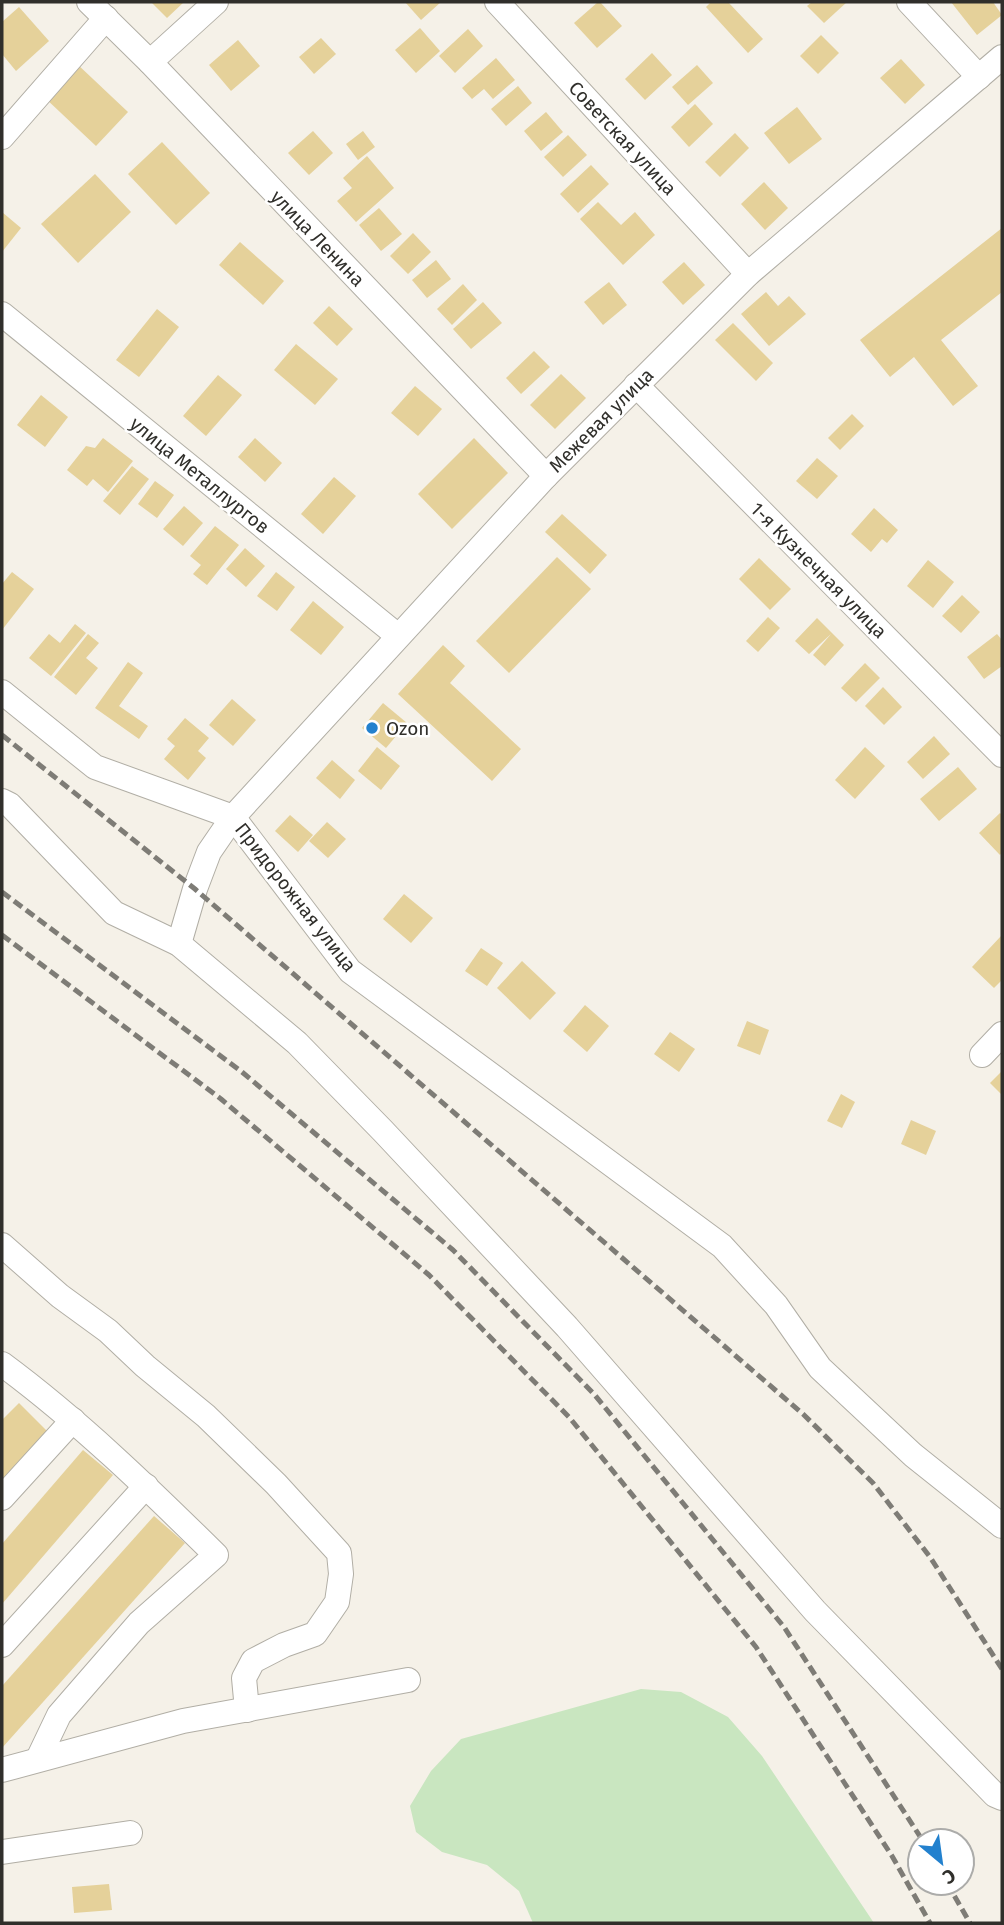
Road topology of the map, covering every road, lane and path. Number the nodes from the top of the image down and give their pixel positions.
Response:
1 (216, 2) edge
2 (497, 2) edge
3 (909, 2) edge
4 (97, 10) edge
5 (1002, 57) edge
6 (150, 62) junction
7 (979, 78) junction
8 (2, 137) edge
9 (748, 274) junction
10 (2, 314) edge
11 (636, 385) junction
12 (546, 476) junction
13 (398, 636) junction
14 (2, 692) edge
15 (1002, 755) edge
16 (2, 801) edge
17 (233, 817) junction
18 (179, 944) junction
19 (1002, 1034) edge
20 (982, 1055) dead end
21 (2, 1245) edge
22 (5, 1371) edge
23 (73, 1420) junction
24 (146, 1486) junction
25 (2, 1498) edge
26 (1002, 1526) edge
27 (2, 1645) edge
28 (408, 1679) dead end
29 (247, 1710) junction
30 (38, 1759) junction
31 (2, 1770) edge
32 (1002, 1798) edge
33 (130, 1833) dead end
34 (2, 1852) edge

1 - 6 street
2 - 9 street, Советская улица
3 - 7 street
4 - 6 street, улица Ленина
4 - 8 street
5 - 7 street, Межевая улица
6 - 12 street, улица Ленина
7 - 9 street, Межевая улица
9 - 11 street, Межевая улица
10 - 13 street, улица Металлургов
11 - 12 street, Межевая улица
11 - 15 street, 1-я Кузнечная улица
12 - 13 street, Межевая улица
13 - 17 street, Межевая улица
14 - 17 street, Придорожная улица
16 - 18 street
17 - 18 street, Межевая улица
17 - 26 street, Придорожная улица
18 - 32 street
19 - 20 street
21 - 29 street
22 - 23 street
23 - 24 street
23 - 25 street
24 - 27 street
24 - 30 street
28 - 29 street
29 - 30 street
30 - 31 street
33 - 34 street

